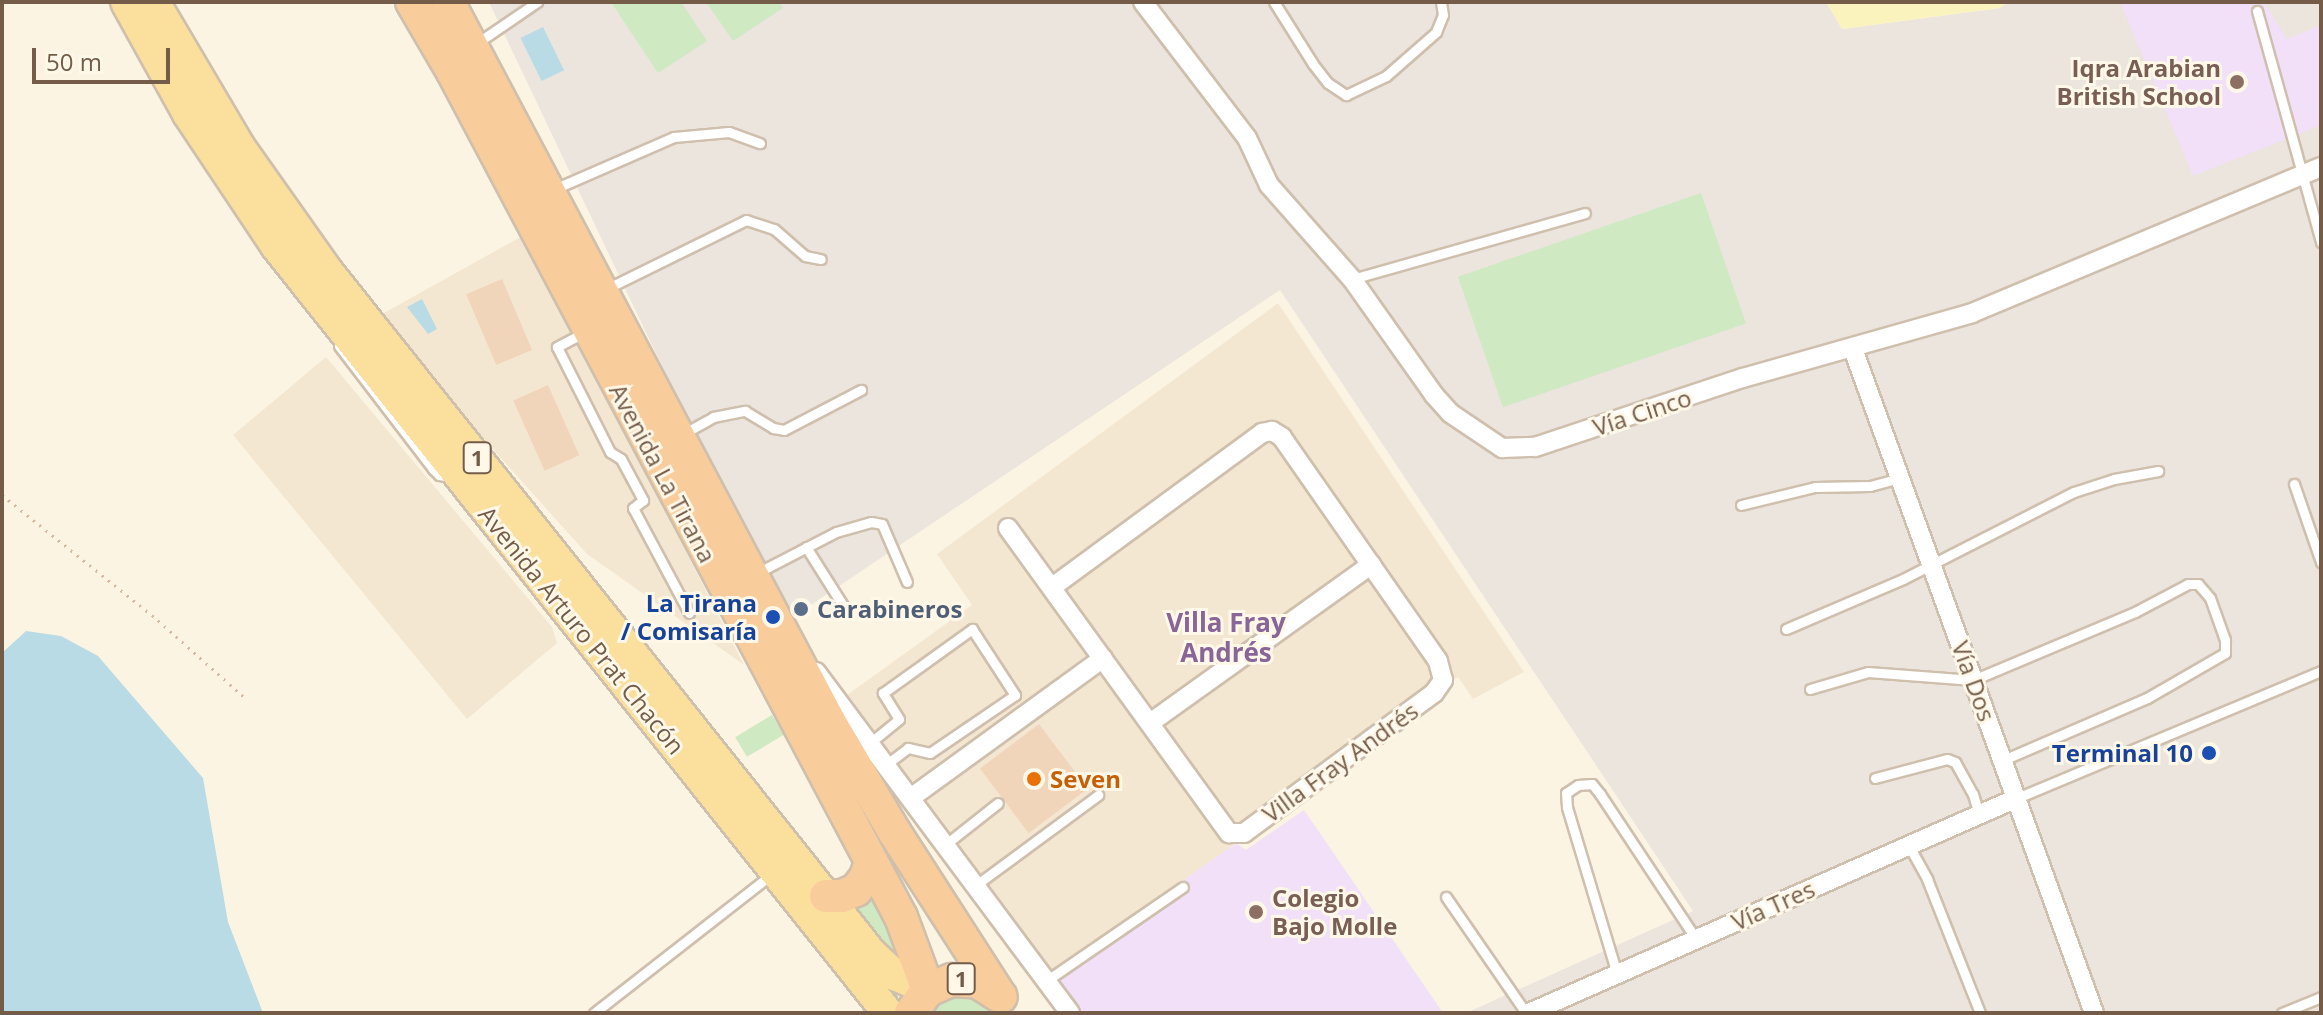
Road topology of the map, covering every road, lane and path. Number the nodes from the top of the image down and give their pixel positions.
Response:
1 (126, 2) edge
2 (154, 2) edge
3 (412, 2) edge
4 (448, 2) edge
5 (537, 2) edge
6 (1143, 2) edge
7 (1274, 2) edge
8 (1441, 2) edge
9 (2257, 11) dead end
10 (474, 44) junction
11 (760, 143) dead end
12 (2321, 167) edge
13 (2301, 175) junction
14 (549, 191) junction
15 (1585, 213) dead end
16 (2321, 242) edge
17 (821, 259) dead end
18 (1352, 279) junction
19 (601, 291) junction
20 (589, 331) junction
21 (1853, 349) junction
22 (861, 390) dead end
23 (678, 437) junction
24 (2158, 471) dead end
25 (1900, 478) junction
26 (2294, 484) dead end
27 (2, 495) edge
28 (1741, 505) dead end
29 (1008, 528) dead end
30 (806, 547) junction
31 (2321, 562) edge
32 (1931, 563) junction
33 (1371, 565) junction
34 (752, 575) junction
35 (907, 582) dead end
36 (1052, 587) junction
37 (844, 607) dead end
38 (689, 613) dead end
39 (778, 625) junction
40 (1786, 629) dead end
41 (1103, 658) junction
42 (2321, 671) edge
43 (1973, 680) junction
44 (1810, 689) dead end
45 (243, 696) dead end
46 (1150, 723) junction
47 (871, 742) junction
48 (2003, 760) junction
49 (887, 764) junction
50 (1875, 778) dead end
51 (1098, 795) dead end
52 (912, 797) junction
53 (2017, 798) junction
54 (998, 803) dead end
55 (1979, 815) junction
56 (946, 844) junction
57 (1909, 846) junction
58 (871, 862) junction
59 (776, 871) junction
60 (976, 885) junction
61 (1183, 887) dead end
62 (826, 896) junction
63 (1446, 897) dead end
64 (1696, 939) junction
65 (1617, 974) junction
66 (1046, 981) junction
67 (2321, 997) edge
68 (920, 1002) edge
69 (1005, 1004) edge
70 (594, 1013) edge
71 (888, 1013) edge
72 (1070, 1013) edge
73 (1527, 1013) edge
74 (1980, 1013) edge
75 (2094, 1013) edge
76 (2282, 1013) edge

1 - 59 main road, Avenida Arturo Prat Chacón / 1
2 - 62 main road, Avenida Arturo Prat Chacón / 1
3 - 20 highway, Avenida La Tirana
4 - 10 highway, Avenida La Tirana
5 - 10 lane
6 - 18 street, Vía Cinco
7 - 8 lane
9 - 13 lane
10 - 14 highway, Avenida La Tirana
11 - 14 lane
12 - 13 street, Vía Cinco
13 - 16 lane
13 - 21 street, Vía Cinco
14 - 19 highway, Avenida La Tirana
15 - 18 lane
17 - 19 lane
18 - 21 street, Vía Cinco
19 - 23 highway, Avenida La Tirana
20 - 38 lane
20 - 58 highway, Avenida La Tirana
21 - 25 street, Vía Dos
22 - 23 lane
23 - 34 highway, Avenida La Tirana
24 - 32 lane
25 - 28 lane
25 - 32 street, Vía Dos
26 - 31 lane
27 - 45 path
29 - 36 street, Villa Fray Andrés
30 - 34 lane
30 - 35 lane
30 - 37 lane
32 - 40 lane
32 - 43 street, Vía Dos
33 - 36 street, Villa Fray Andrés
33 - 46 street
33 - 46 street, Villa Fray Andrés
34 - 39 highway, Avenida La Tirana
36 - 41 street, Villa Fray Andrés
39 - 47 street, Avenida La Tirana
39 - 69 highway, Avenida La Tirana
41 - 46 street, Villa Fray Andrés
41 - 52 street
42 - 53 lane
43 - 44 lane
43 - 48 street, Vía Dos
43 - 48 lane
47 - 49 street, Avenida La Tirana
47 - 49 lane
48 - 53 street, Vía Dos
49 - 52 street, Avenida La Tirana
50 - 55 lane
51 - 60 lane
52 - 56 street, Avenida La Tirana
53 - 55 street, Vía Tres
53 - 75 street, Vía Dos
54 - 56 lane
55 - 57 street, Vía Tres
56 - 60 street, Avenida La Tirana
57 - 64 street, Vía Tres
57 - 74 lane
58 - 62 highway
58 - 68 highway, Avenida La Tirana
59 - 70 lane
59 - 71 main road, Avenida Arturo Prat Chacón / 1
60 - 66 street, Avenida La Tirana
61 - 66 lane
62 - 68 main road, Avenida Arturo Prat Chacón / 1
63 - 73 lane
64 - 65 street, Vía Tres
64 - 65 lane
65 - 73 street, Vía Tres
66 - 72 street, Avenida La Tirana
67 - 76 lane
68 - 69 highway, 1

